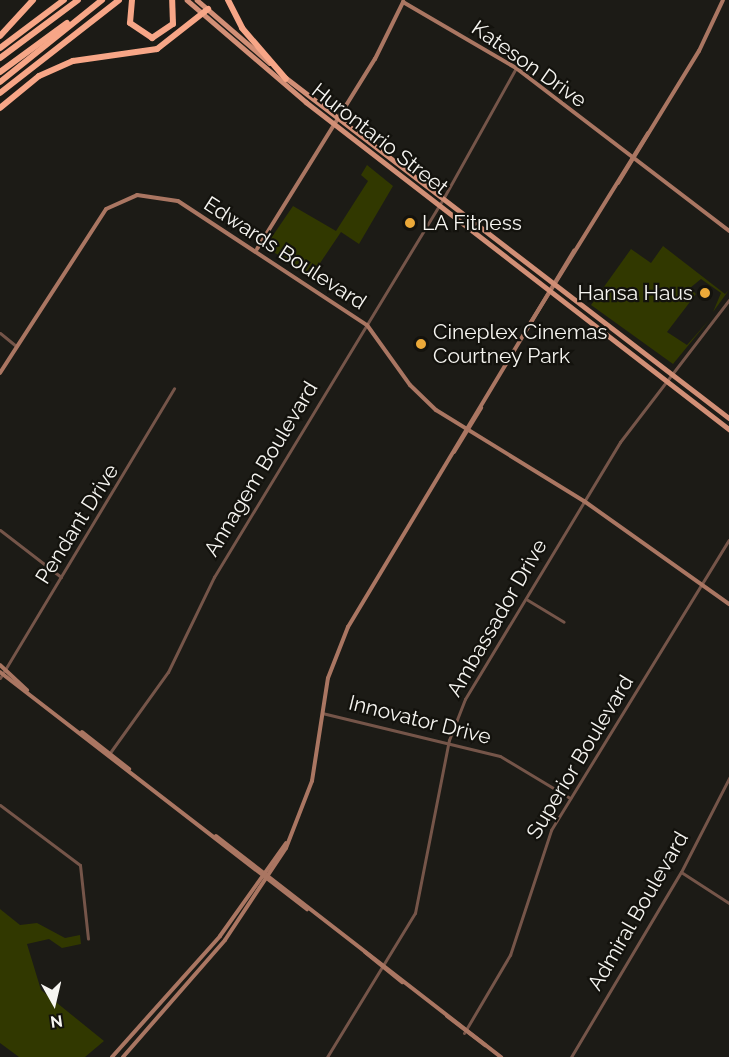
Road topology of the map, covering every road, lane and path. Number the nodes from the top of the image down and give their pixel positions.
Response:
1 (33, 0) edge
2 (64, 0) edge
3 (78, 0) edge
4 (100, 0) edge
5 (119, 0) edge
6 (132, 0) edge
7 (171, 0) edge
8 (187, 0) edge
9 (197, 0) edge
10 (228, 0) edge
11 (723, 0) edge
12 (401, 1) edge
13 (205, 10) junction
14 (0, 36) edge
15 (0, 48) edge
16 (0, 58) edge
17 (516, 68) junction
18 (0, 72) edge
19 (286, 79) junction
20 (0, 82) edge
21 (0, 93) edge
22 (0, 108) edge
23 (338, 118) junction
24 (335, 124) junction
25 (648, 133) junction
26 (631, 156) junction
27 (636, 160) junction
28 (618, 183) junction
29 (443, 199) junction
30 (439, 206) junction
31 (729, 231) edge
32 (256, 249) junction
33 (555, 284) junction
34 (550, 291) junction
35 (729, 300) edge
36 (367, 325) junction
37 (0, 333) edge
38 (16, 346) junction
39 (0, 373) edge
40 (672, 375) junction
41 (667, 381) junction
42 (174, 388) dead end
43 (729, 418) edge
44 (468, 429) junction
45 (729, 429) edge
46 (584, 501) junction
47 (0, 530) edge
48 (729, 540) edge
49 (61, 577) junction
50 (703, 586) junction
51 (526, 599) junction
52 (729, 604) edge
53 (564, 622) dead end
54 (0, 666) edge
55 (2, 674) edge
56 (322, 713) junction
57 (449, 740) junction
58 (109, 753) junction
59 (729, 778) edge
60 (570, 798) junction
61 (0, 805) edge
62 (681, 872) junction
63 (266, 875) junction
64 (729, 903) edge
65 (88, 939) dead end
66 (383, 966) junction
67 (465, 1031) junction
68 (112, 1057) edge
69 (123, 1057) edge
70 (327, 1057) edge
71 (501, 1057) edge
72 (571, 1057) edge

1 - 14 highway
2 - 15 highway
3 - 16 highway
4 - 18 highway
4 - 20 highway
5 - 21 highway
6 - 7 highway
8 - 13 main road, Hurontario Street
9 - 13 main road, Hurontario Street
10 - 19 highway
11 - 25 main road
12 - 17 main road, Kateson Drive
12 - 23 main road
13 - 19 main road, Hurontario Street
13 - 22 highway
13 - 24 main road, Hurontario Street
17 - 26 main road, Kateson Drive
17 - 29 street, Annagem Boulevard
19 - 23 main road, Hurontario Street
23 - 24 main road
23 - 29 main road, Hurontario Street
24 - 30 main road, Hurontario Street
24 - 32 main road
25 - 26 main road
25 - 27 main road
26 - 27 main road, Kateson Drive
26 - 28 main road
27 - 28 main road
27 - 31 main road, Kateson Drive
28 - 33 main road
29 - 30 street, Annagem Boulevard
29 - 33 main road, Hurontario Street
30 - 34 main road, Hurontario Street
30 - 36 street, Annagem Boulevard
32 - 36 main road, Edwards Boulevard
32 - 38 main road, Edwards Boulevard
33 - 34 main road
33 - 40 main road, Hurontario Street
34 - 41 main road, Hurontario Street
34 - 44 main road
35 - 40 street, Ambassador Drive
36 - 44 main road, Edwards Boulevard
36 - 58 street, Annagem Boulevard
37 - 38 street
38 - 39 main road, Edwards Boulevard
40 - 41 street, Ambassador Drive
40 - 43 main road, Hurontario Street
41 - 45 main road, Hurontario Street
41 - 46 street, Ambassador Drive
42 - 49 street, Pendant Drive
44 - 46 main road, Edwards Boulevard
44 - 56 main road
46 - 50 main road, Edwards Boulevard
46 - 51 street, Ambassador Drive
47 - 49 street
48 - 50 street, Superior Boulevard
49 - 55 street, Pendant Drive
50 - 52 main road, Edwards Boulevard
50 - 60 street, Superior Boulevard
51 - 53 street
51 - 57 street, Ambassador Drive
54 - 55 main road
55 - 58 main road
56 - 57 street, Innovator Drive
56 - 63 main road
57 - 60 street, Innovator Drive
57 - 66 street, Ambassador Drive
58 - 63 main road
59 - 62 street, Admiral Boulevard
60 - 67 street, Superior Boulevard
61 - 65 street
62 - 64 street
62 - 72 street, Admiral Boulevard
63 - 66 main road
63 - 68 main road
63 - 69 main road
66 - 67 main road
66 - 70 street, Ambassador Drive
67 - 71 main road

